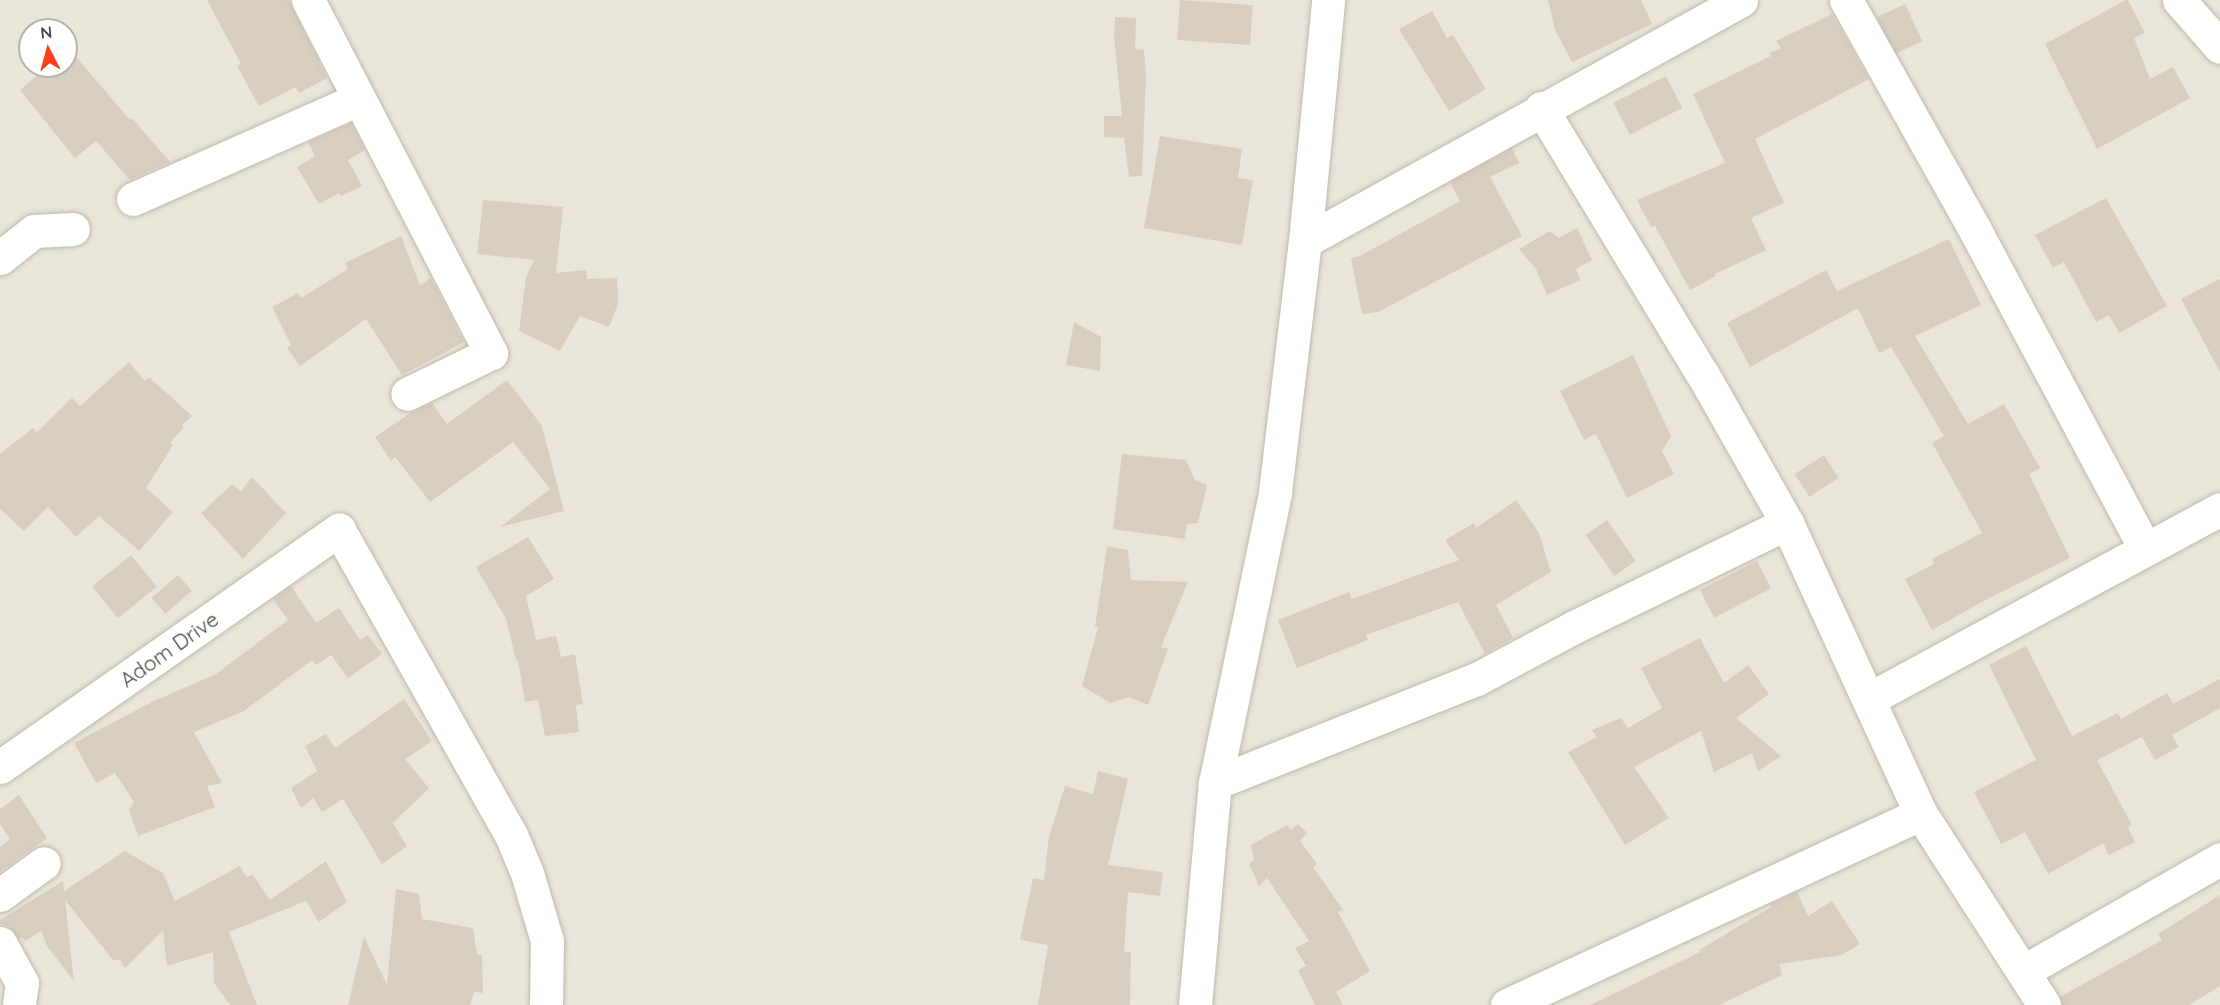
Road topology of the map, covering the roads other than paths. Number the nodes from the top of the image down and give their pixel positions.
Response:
1 (308, 0) edge
2 (1328, 0) edge
3 (1741, 0) edge
4 (1846, 0) edge
5 (2179, 0) edge
6 (2220, 47) edge
7 (359, 99) junction
8 (1541, 108) junction
9 (134, 199) dead end
10 (73, 229) dead end
11 (1305, 241) junction
12 (0, 258) edge
13 (407, 394) dead end
14 (2220, 509) edge
15 (1787, 523) junction
16 (2145, 549) junction
17 (1869, 699) junction
18 (0, 767) edge
19 (1215, 783) junction
20 (1921, 814) junction
21 (2220, 859) edge
22 (44, 862) dead end
23 (0, 895) edge
24 (0, 943) edge
25 (2024, 971) junction
26 (19, 1005) edge
27 (546, 1005) edge
28 (1195, 1005) edge
29 (1507, 1005) edge
30 (2044, 1005) edge

1 - 7 street
2 - 11 street
3 - 8 street
4 - 16 street
5 - 6 street
7 - 9 street
7 - 13 street
8 - 11 street
8 - 15 street
10 - 12 street
11 - 19 street
14 - 16 street
15 - 17 street
15 - 19 street
16 - 17 street
17 - 20 street
18 - 27 street, Adom Drive
19 - 28 street
20 - 25 street
20 - 29 street
21 - 25 street
22 - 23 street
24 - 26 street
25 - 30 street

